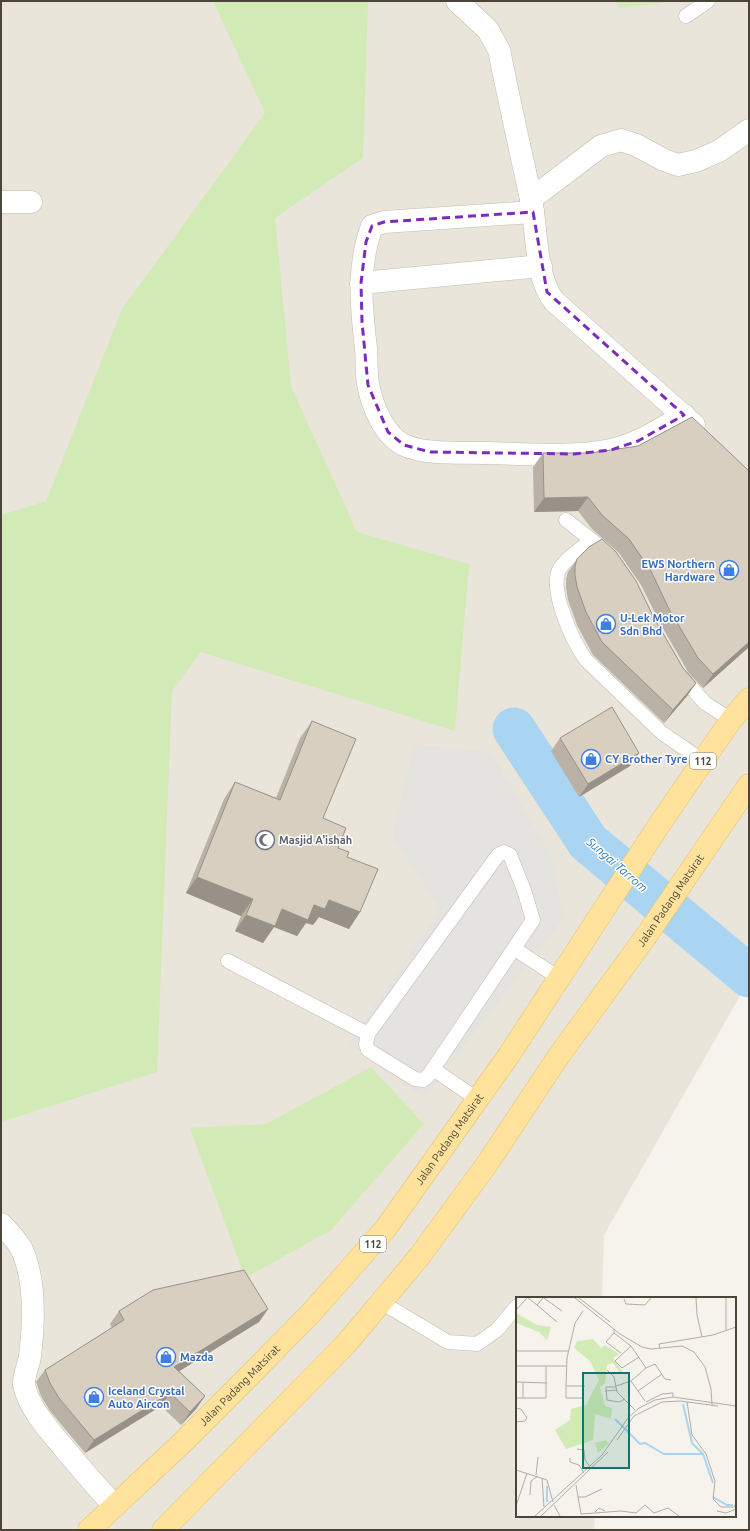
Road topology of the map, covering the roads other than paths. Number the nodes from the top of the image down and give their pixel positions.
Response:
1 (457, 1) edge
2 (708, 1) edge
3 (686, 16) dead end
4 (749, 130) edge
5 (1, 202) edge
6 (31, 202) dead end
7 (532, 206) junction
8 (541, 266) junction
9 (361, 282) junction
10 (684, 416) junction
11 (707, 436) edge
12 (566, 520) dead end
13 (592, 540) junction
14 (608, 554) edge
15 (673, 664) edge
16 (749, 699) edge
17 (731, 720) junction
18 (702, 761) junction
19 (749, 785) edge
20 (515, 949) junction
21 (228, 961) dead end
22 (559, 978) junction
23 (368, 1034) junction
24 (433, 1069) junction
25 (477, 1099) junction
26 (1, 1224) edge
27 (381, 1302) junction
28 (516, 1307) edge
29 (115, 1506) junction
30 (89, 1530) edge
31 (163, 1530) edge

1 - 7 street
2 - 3 lane
4 - 7 street
5 - 6 street
7 - 8 street
7 - 9 street
8 - 9 street
8 - 10 street
9 - 10 street
10 - 11 street
12 - 13 lane
13 - 14 lane
13 - 18 lane
15 - 17 lane
16 - 17 main road, Jalan Padang Matsirat / 112
17 - 18 main road, Jalan Padang Matsirat / 112
18 - 22 main road, Jalan Padang Matsirat / 112
19 - 27 main road, Jalan Padang Matsirat
20 - 22 lane
20 - 23 lane
20 - 24 lane
21 - 23 lane
22 - 25 main road, Jalan Padang Matsirat / 112
23 - 24 lane
24 - 25 lane
25 - 29 main road, Jalan Padang Matsirat / 112
26 - 29 street
27 - 28 lane
27 - 31 main road, Jalan Padang Matsirat
29 - 30 main road, Jalan Padang Matsirat / 112

